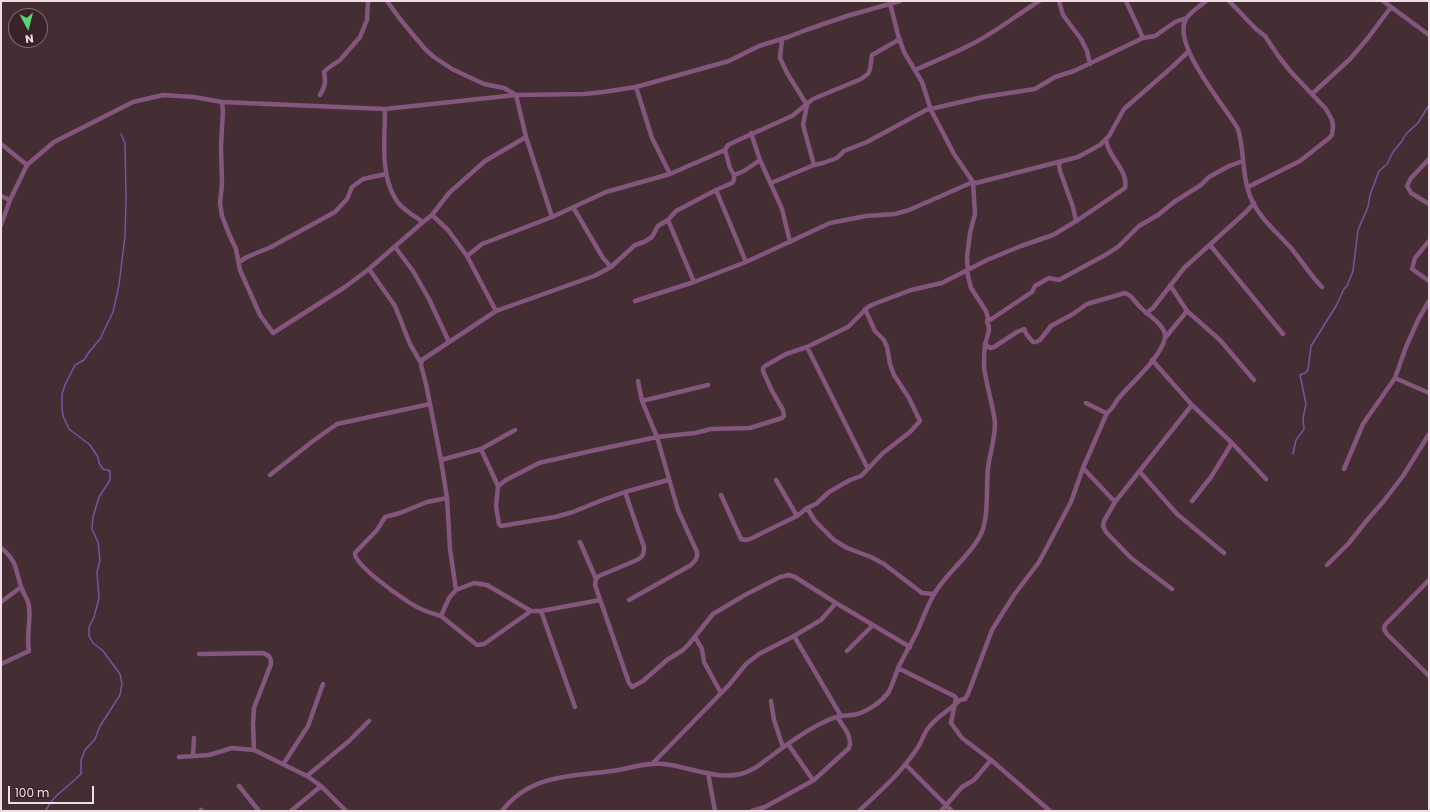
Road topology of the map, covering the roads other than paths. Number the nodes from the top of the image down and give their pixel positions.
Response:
1 (368, 1) edge
2 (387, 1) edge
3 (900, 1) edge
4 (1039, 1) edge
5 (1058, 1) edge
6 (1126, 1) edge
7 (1206, 1) edge
8 (1229, 1) edge
9 (1383, 1) edge
10 (890, 3) junction
11 (1391, 7) junction
12 (1186, 18) junction
13 (1429, 35) edge
14 (1143, 38) junction
15 (782, 39) junction
16 (900, 39) junction
17 (1189, 51) junction
18 (1090, 64) junction
19 (915, 70) junction
20 (636, 87) junction
21 (1312, 94) junction
22 (320, 95) dead end
23 (516, 95) junction
24 (222, 102) junction
25 (807, 105) junction
26 (930, 108) junction
27 (385, 109) junction
28 (751, 134) junction
29 (526, 137) junction
30 (1106, 139) junction
31 (1, 144) edge
32 (725, 150) junction
33 (1429, 159) edge
34 (760, 160) junction
35 (1061, 161) junction
36 (1243, 161) junction
37 (27, 165) junction
38 (814, 165) junction
39 (386, 174) junction
40 (670, 174) junction
41 (734, 175) junction
42 (973, 182) junction
43 (771, 183) junction
44 (1248, 187) junction
45 (716, 190) junction
46 (1, 196) edge
47 (10, 200) junction
48 (1254, 203) junction
49 (1429, 204) edge
50 (573, 208) junction
51 (432, 215) junction
52 (552, 217) junction
53 (668, 220) junction
54 (1076, 221) junction
55 (423, 222) junction
56 (1, 225) edge
57 (1429, 241) edge
58 (790, 242) junction
59 (1210, 246) junction
60 (395, 247) junction
61 (467, 256) junction
62 (238, 262) junction
63 (746, 262) junction
64 (611, 267) junction
65 (369, 269) junction
66 (968, 270) junction
67 (1429, 281) edge
68 (694, 282) junction
69 (1170, 285) junction
70 (1322, 286) dead end
71 (635, 301) dead end
72 (1429, 301) edge
73 (865, 310) junction
74 (496, 311) junction
75 (1187, 311) junction
76 (1146, 312) junction
77 (987, 322) junction
78 (1283, 334) dead end
79 (1165, 338) junction
80 (449, 342) junction
81 (985, 344) junction
82 (807, 346) junction
83 (1152, 360) junction
84 (421, 363) junction
85 (1395, 378) junction
86 (1254, 380) dead end
87 (638, 382) dead end
88 (708, 385) dead end
89 (1429, 393) edge
90 (642, 401) junction
91 (1086, 403) dead end
92 (430, 404) junction
93 (1192, 405) junction
94 (1107, 413) junction
95 (515, 430) dead end
96 (1429, 434) edge
97 (657, 437) junction
98 (1232, 443) junction
99 (481, 449) junction
100 (441, 460) junction
101 (1083, 468) junction
102 (868, 469) junction
103 (1344, 469) dead end
104 (1140, 472) junction
105 (270, 475) dead end
106 (668, 480) junction
107 (776, 480) dead end
108 (1266, 480) dead end
109 (498, 486) junction
110 (625, 492) junction
111 (721, 495) dead end
112 (446, 498) junction
113 (1192, 501) dead end
114 (1116, 502) junction
115 (808, 508) junction
116 (797, 516) junction
117 (580, 542) dead end
118 (1, 548) edge
119 (1224, 552) dead end
120 (1327, 565) dead end
121 (596, 578) junction
122 (1429, 580) edge
123 (21, 587) junction
124 (1172, 589) dead end
125 (456, 590) junction
126 (934, 594) junction
127 (600, 600) junction
128 (629, 600) dead end
129 (1, 602) edge
130 (836, 604) junction
131 (531, 611) junction
132 (541, 611) junction
133 (442, 616) junction
134 (873, 625) junction
135 (794, 636) junction
136 (695, 637) junction
137 (910, 647) junction
138 (846, 651) dead end
139 (199, 654) dead end
140 (1, 664) edge
141 (898, 668) junction
142 (1429, 676) edge
143 (324, 684) dead end
144 (721, 693) junction
145 (958, 699) junction
146 (771, 701) dead end
147 (954, 706) junction
148 (575, 707) dead end
149 (839, 716) junction
150 (369, 721) dead end
151 (194, 738) dead end
152 (786, 746) junction
153 (254, 750) junction
154 (193, 756) junction
155 (179, 757) dead end
156 (991, 760) junction
157 (284, 763) junction
158 (652, 763) junction
159 (905, 764) junction
160 (708, 773) junction
161 (307, 776) junction
162 (813, 780) junction
163 (239, 786) dead end
164 (321, 786) junction
165 (946, 806) junction
166 (258, 811) edge
167 (291, 811) edge
168 (346, 811) edge
169 (502, 811) edge
170 (715, 811) edge
171 (752, 811) edge
172 (859, 811) edge
173 (941, 811) edge
174 (952, 811) edge
175 (1050, 811) edge

1 - 22 street
2 - 23 street
3 - 10 street
4 - 19 street
5 - 18 street
6 - 14 street
7 - 12 street
8 - 21 street
9 - 11 street
10 - 15 street
10 - 16 street
11 - 13 street
11 - 21 street
12 - 14 street
12 - 17 street
14 - 18 street
15 - 20 street
15 - 25 street
16 - 19 street
16 - 25 street
17 - 30 street
17 - 36 street
18 - 26 street
19 - 26 street
20 - 23 street
20 - 40 street
21 - 44 street
23 - 27 street
23 - 29 street
24 - 27 street
24 - 37 street
24 - 62 street
25 - 28 street
25 - 38 street
26 - 38 street
26 - 42 street
27 - 39 street
28 - 32 street
28 - 34 street
29 - 51 street
29 - 52 street
30 - 35 street
30 - 54 street
31 - 37 street
32 - 40 street
32 - 41 street
33 - 49 street
34 - 41 street
34 - 43 street
35 - 42 street
35 - 54 street
36 - 44 street
36 - 77 street
37 - 47 street
38 - 43 street
39 - 55 street
39 - 62 street
40 - 50 street
41 - 45 street
42 - 58 street
42 - 66 street
43 - 58 street
44 - 48 street
45 - 53 street
45 - 63 street
46 - 47 street
47 - 56 street
48 - 59 street
48 - 70 street
50 - 52 street
50 - 64 street
51 - 55 street
51 - 61 street
52 - 61 street
53 - 64 street
53 - 68 street
54 - 66 street
55 - 60 street
57 - 67 street
58 - 63 street
59 - 69 street
59 - 78 street
60 - 65 street
60 - 80 street
61 - 74 street
62 - 65 street
63 - 68 street
64 - 74 street
65 - 84 street
66 - 73 street
66 - 77 street
68 - 71 street
69 - 75 street
69 - 76 street
72 - 85 street
73 - 82 street
73 - 102 street
74 - 80 street
75 - 79 street
75 - 86 street
76 - 79 street
76 - 81 street
77 - 81 street
79 - 83 street
80 - 84 street
81 - 126 street
82 - 97 street
82 - 102 street
83 - 93 street
83 - 94 street
84 - 92 street
85 - 89 street
85 - 103 street
87 - 90 street
88 - 90 street
90 - 97 street
91 - 94 street
92 - 100 street
92 - 105 street
93 - 98 street
93 - 104 street
94 - 101 street
95 - 99 street
96 - 120 street
97 - 106 street
97 - 109 street
98 - 108 street
98 - 113 street
99 - 100 street
99 - 109 street
100 - 112 street
101 - 114 street
101 - 145 street
102 - 115 street
104 - 114 street
104 - 119 street
106 - 110 street
106 - 128 street
107 - 116 street
109 - 110 street
110 - 121 street
111 - 116 street
112 - 125 street
112 - 133 street
114 - 124 street
115 - 116 street
115 - 126 street
117 - 121 street
118 - 123 street
121 - 127 street
122 - 142 street
123 - 129 street
123 - 140 street
125 - 131 street
125 - 133 street
126 - 137 street
127 - 132 street
127 - 136 street
130 - 134 street
130 - 135 street
130 - 136 street
131 - 132 street
131 - 133 street
132 - 148 street
134 - 137 street
134 - 138 street
135 - 144 street
135 - 149 street
136 - 144 street
137 - 141 street
139 - 153 street
141 - 145 street
141 - 149 street
143 - 157 street
144 - 158 street
145 - 147 street
146 - 152 street
147 - 156 street
147 - 159 street
149 - 152 street
149 - 162 street
150 - 161 street
151 - 154 street
152 - 160 street
152 - 162 street
153 - 154 street
153 - 157 street
154 - 155 street
156 - 165 street
156 - 175 street
157 - 161 street
158 - 160 street
158 - 169 street
159 - 165 street
159 - 172 street
160 - 170 street
161 - 164 street
162 - 171 street
163 - 166 street
164 - 167 street
164 - 168 street
165 - 173 street
165 - 174 street

